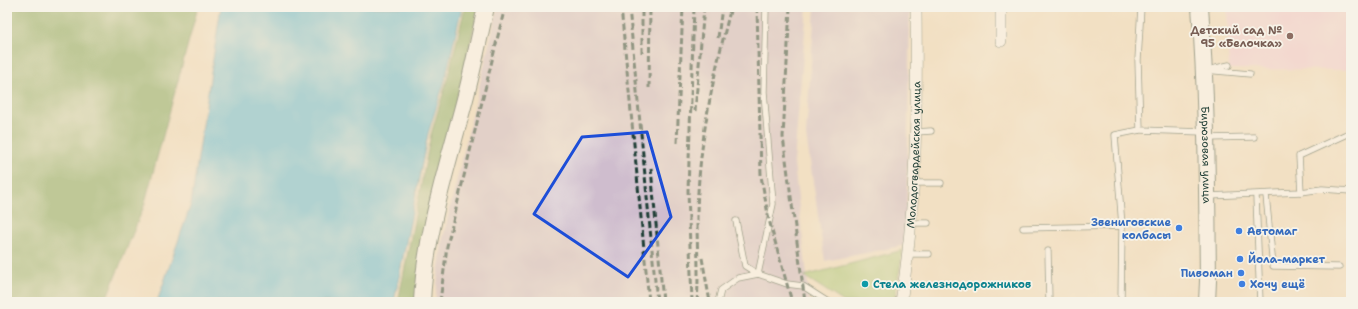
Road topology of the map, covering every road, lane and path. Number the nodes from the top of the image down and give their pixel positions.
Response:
1 (486, 7) edge
2 (766, 7) edge
3 (916, 7) edge
4 (1000, 7) edge
5 (1141, 7) edge
6 (1200, 7) edge
7 (1000, 41) dead end
8 (1229, 65) dead end
9 (1205, 70) junction
10 (1250, 74) dead end
11 (1140, 130) junction
12 (931, 131) dead end
13 (916, 132) junction
14 (1351, 132) edge
15 (1207, 135) junction
16 (1254, 137) dead end
17 (913, 183) junction
18 (941, 183) dead end
19 (1351, 191) edge
20 (1301, 192) junction
21 (1266, 195) junction
22 (1207, 196) junction
23 (1256, 196) junction
24 (736, 221) dead end
25 (928, 223) dead end
26 (911, 224) junction
27 (1122, 226) junction
28 (1023, 228) dead end
29 (1048, 251) dead end
30 (909, 254) junction
31 (929, 254) dead end
32 (1339, 267) dead end
33 (758, 274) junction
34 (422, 302) edge
35 (718, 302) edge
36 (828, 302) edge
37 (901, 302) edge
38 (1049, 302) edge
39 (1121, 302) edge
40 (1207, 302) edge
41 (1260, 302) edge

1 - 34 main road
2 - 33 lane
3 - 13 street, Молодогвардейская улица
4 - 7 street
5 - 11 lane
6 - 9 main road, Бирюзовая улица
8 - 9 lane
9 - 10 lane
9 - 15 main road, Бирюзовая улица
11 - 15 lane
11 - 27 lane
12 - 13 lane
13 - 17 street, Молодогвардейская улица
14 - 20 lane
15 - 16 lane
15 - 22 main road, Бирюзовая улица
17 - 18 lane
17 - 26 street, Молодогвардейская улица
19 - 20 lane
20 - 21 lane
21 - 23 lane
21 - 32 lane
22 - 23 lane
22 - 40 main road, Бирюзовая улица
23 - 41 lane
24 - 33 lane
25 - 26 lane
26 - 30 street, Молодогвардейская улица
27 - 28 lane
27 - 39 lane
29 - 38 lane
30 - 31 lane
30 - 37 street, Молодогвардейская улица
33 - 35 lane
33 - 36 lane

